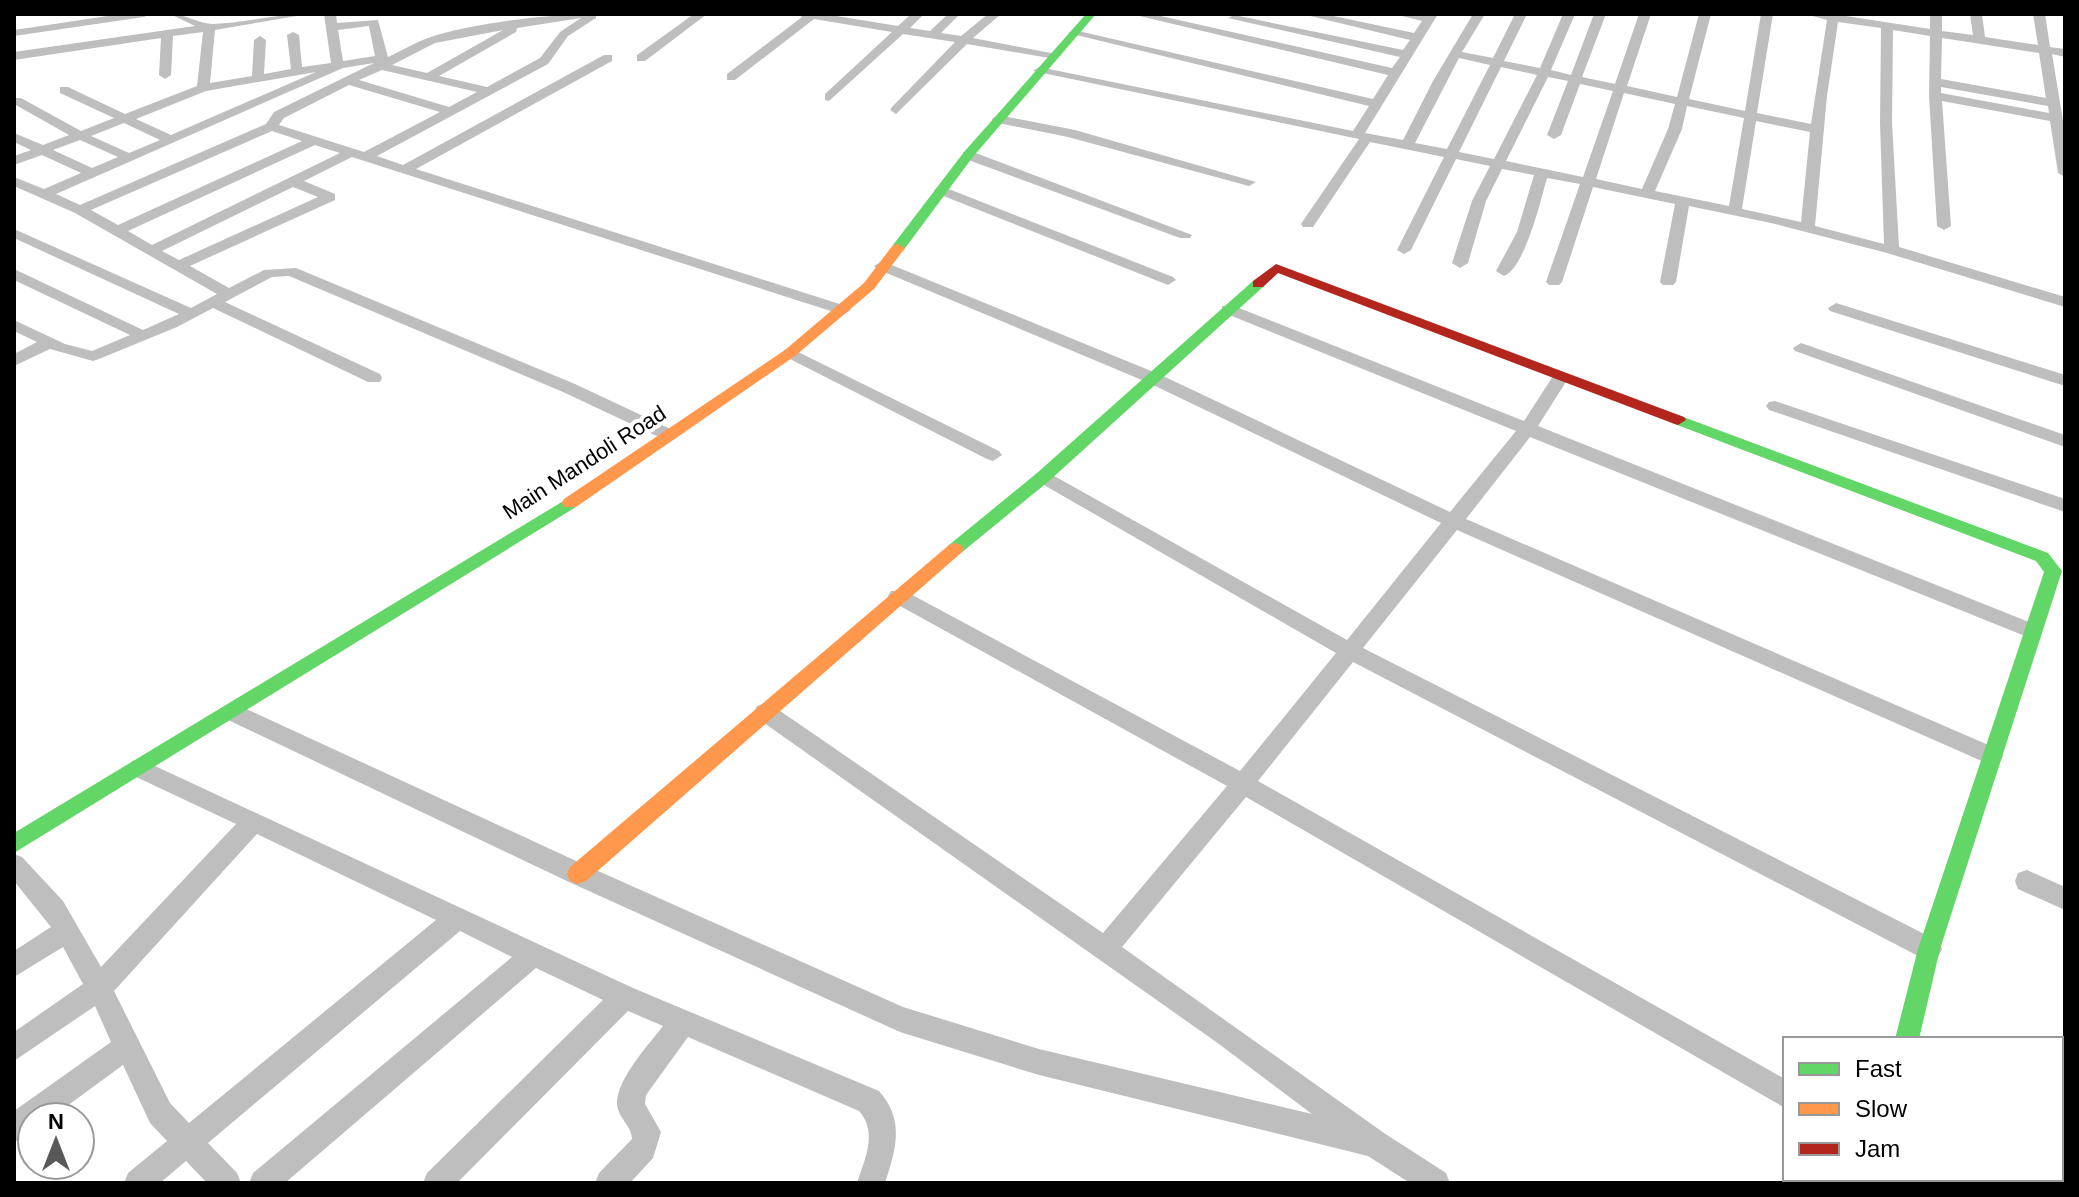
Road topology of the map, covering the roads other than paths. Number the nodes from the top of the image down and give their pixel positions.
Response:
1 (46, 14) edge
2 (90, 14) edge
3 (144, 14) edge
4 (176, 14) edge
5 (237, 14) edge
6 (302, 14) edge
7 (330, 14) edge
8 (585, 14) edge
9 (595, 14) edge
10 (701, 14) edge
11 (810, 14) edge
12 (885, 14) edge
13 (918, 14) edge
14 (954, 14) edge
15 (995, 14) edge
16 (1091, 14) edge
17 (1137, 14) edge
18 (1308, 14) edge
19 (1400, 14) edge
20 (1479, 14) edge
21 (1521, 14) edge
22 (1569, 14) edge
23 (1600, 14) edge
24 (1645, 14) edge
25 (1705, 14) edge
26 (1767, 14) edge
27 (1811, 14) edge
28 (1896, 14) edge
29 (1936, 14) edge
30 (1976, 14) edge
31 (2039, 14) edge
32 (1236, 16) edge
33 (845, 17) edge
34 (1431, 17) edge
35 (1833, 18) junction
36 (1857, 18) edge
37 (526, 22) junction
38 (14, 26) edge
39 (872, 26) junction
40 (214, 27) junction
41 (332, 27) junction
42 (1892, 27) junction
43 (51, 28) junction
44 (899, 30) junction
45 (30, 31) junction
46 (14, 33) edge
47 (167, 33) junction
48 (1074, 33) junction
49 (1217, 33) junction
50 (1938, 34) junction
51 (293, 35) dead end
52 (933, 35) junction
53 (1419, 38) junction
54 (260, 40) dead end
55 (964, 40) junction
56 (1980, 41) junction
57 (2045, 50) junction
58 (2065, 53) edge
59 (1455, 54) junction
60 (1055, 55) junction
61 (1408, 55) junction
62 (14, 56) edge
63 (608, 58) dead end
64 (641, 58) dead end
65 (1499, 61) junction
66 (384, 62) junction
67 (338, 66) junction
68 (1039, 71) junction
69 (297, 73) junction
70 (1396, 73) junction
71 (1544, 73) junction
72 (165, 75) dead end
73 (428, 77) junction
74 (731, 77) dead end
75 (258, 79) junction
76 (1576, 79) junction
77 (349, 81) junction
78 (203, 88) junction
79 (1619, 89) junction
80 (1936, 89) junction
81 (64, 90) dead end
82 (490, 91) junction
83 (829, 97) dead end
84 (17, 101) dead end
85 (1683, 103) junction
86 (2054, 103) junction
87 (1377, 104) junction
88 (896, 110) dead end
89 (453, 112) junction
90 (1752, 117) junction
91 (2056, 118) junction
92 (998, 119) junction
93 (123, 120) junction
94 (271, 127) junction
95 (1819, 130) junction
96 (1554, 135) dead end
97 (81, 136) junction
98 (1362, 136) junction
99 (14, 137) edge
100 (169, 139) junction
101 (314, 141) junction
102 (1407, 145) junction
103 (42, 151) junction
104 (1454, 153) junction
105 (968, 155) junction
106 (358, 156) junction
107 (128, 157) junction
108 (14, 161) edge
109 (1499, 163) junction
110 (404, 170) junction
111 (1542, 172) junction
112 (91, 173) junction
113 (2065, 173) edge
114 (1589, 181) junction
115 (294, 182) junction
116 (1249, 182) dead end
117 (16, 183) edge
118 (941, 190) junction
119 (1647, 193) junction
120 (44, 194) junction
121 (1683, 200) junction
122 (80, 210) junction
123 (1735, 211) junction
124 (1308, 224) dead end
125 (1944, 226) dead end
126 (1807, 228) junction
127 (115, 232) junction
128 (14, 233) edge
129 (1185, 235) dead end
130 (1404, 250) dead end
131 (1892, 250) junction
132 (150, 251) junction
133 (1460, 263) dead end
134 (178, 266) junction
135 (882, 266) junction
136 (1504, 271) dead end
137 (14, 274) edge
138 (1168, 280) dead end
139 (1554, 282) dead end
140 (1668, 282) dead end
141 (222, 299) junction
142 (2065, 302) edge
143 (1836, 308) dead end
144 (1228, 309) junction
145 (843, 310) junction
146 (192, 314) junction
147 (15, 326) edge
148 (144, 336) junction
149 (50, 342) junction
150 (1801, 348) dead end
151 (790, 353) junction
152 (14, 361) edge
153 (1561, 377) junction
154 (374, 378) dead end
155 (1155, 379) junction
156 (2065, 381) edge
157 (1775, 406) dead end
158 (1528, 428) junction
159 (669, 435) junction
160 (2065, 441) edge
161 (993, 455) dead end
162 (1043, 477) junction
163 (2065, 506) edge
164 (1451, 520) junction
165 (898, 596) junction
166 (2032, 631) junction
167 (1348, 650) junction
168 (232, 712) junction
169 (765, 712) junction
170 (1992, 756) junction
171 (140, 768) junction
172 (1243, 784) junction
173 (253, 822) junction
174 (14, 844) edge
175 (14, 864) edge
176 (578, 874) junction
177 (2027, 881) dead end
178 (2065, 899) edge
179 (456, 919) junction
180 (67, 931) junction
181 (1105, 949) junction
182 (1929, 949) junction
183 (533, 955) junction
184 (14, 965) edge
185 (99, 988) junction
186 (624, 997) junction
187 (683, 1022) junction
188 (1907, 1037) edge
189 (126, 1047) junction
190 (14, 1048) edge
191 (1783, 1093) edge
192 (14, 1128) edge
193 (188, 1142) junction
194 (1374, 1143) junction
195 (138, 1183) edge
196 (227, 1183) edge
197 (263, 1183) edge
198 (437, 1183) edge
199 (609, 1183) edge
200 (871, 1183) edge
201 (1436, 1183) edge

1 - 38 street
2 - 43 street
3 - 43 street
4 - 40 street
5 - 40 street
6 - 40 street
7 - 41 street
8 - 37 street
9 - 82 street
10 - 64 street
11 - 33 street
11 - 74 street
12 - 39 street
13 - 44 street
14 - 52 street
15 - 55 street
16 - 48 street, Main Mandoli Road
17 - 49 street
18 - 53 street
19 - 34 street
20 - 59 street
21 - 65 street
22 - 71 street
23 - 76 street
24 - 79 street
25 - 85 street
26 - 90 street
27 - 35 street
28 - 42 street
29 - 50 street
30 - 56 street
31 - 57 street
32 - 49 street
32 - 61 street
33 - 39 street
34 - 53 street
35 - 36 street
35 - 95 street
36 - 42 street
37 - 66 street
37 - 73 street
38 - 45 street
39 - 44 street
40 - 47 street
40 - 78 street
41 - 66 street
41 - 67 street
42 - 50 street
42 - 131 street
43 - 45 street
44 - 52 street
44 - 83 street
45 - 46 street
47 - 62 street
47 - 72 street
48 - 60 street, Main Mandoli Road
48 - 87 street
49 - 70 street
50 - 56 street
50 - 80 street
51 - 69 street
52 - 55 street
53 - 61 street
54 - 75 street
55 - 60 street
55 - 88 street
56 - 57 street
57 - 58 street
57 - 86 street
59 - 65 street
59 - 102 street
60 - 68 street, Main Mandoli Road
61 - 70 street
63 - 110 street
65 - 71 street
65 - 104 street
66 - 67 street
66 - 73 street
66 - 77 street
67 - 69 street
67 - 100 street
68 - 92 street, Main Mandoli Road
68 - 98 street
69 - 75 street
70 - 87 street
71 - 76 street
71 - 109 street
73 - 82 street
75 - 78 street
76 - 79 street
76 - 96 street
77 - 89 street
77 - 94 street
78 - 93 street
79 - 85 street
79 - 114 street
80 - 86 street
80 - 91 street
80 - 125 street
81 - 93 street
82 - 89 street
84 - 97 street
85 - 90 street
85 - 119 street
86 - 91 street
87 - 98 street
89 - 106 street
90 - 95 street
90 - 123 street
91 - 113 street
92 - 105 street, Main Mandoli Road
92 - 116 street
93 - 97 street
93 - 100 street
94 - 101 street
94 - 122 street
95 - 126 street
97 - 103 street
97 - 107 street
98 - 102 street
98 - 124 street
99 - 103 street
100 - 107 street
101 - 106 street
101 - 127 street
102 - 104 street
103 - 108 street
103 - 112 street
104 - 109 street
104 - 130 street
105 - 118 street, Main Mandoli Road
105 - 129 street
106 - 110 street
106 - 115 street
107 - 112 street
109 - 111 street
109 - 133 street
110 - 145 street
111 - 114 street
111 - 136 street
112 - 120 street
114 - 119 street
114 - 139 street
115 - 132 street
115 - 134 street
117 - 120 street
118 - 135 street, Main Mandoli Road
118 - 138 street
119 - 121 street
120 - 122 street
121 - 123 street
121 - 140 street
122 - 127 street
123 - 126 street
126 - 131 street
127 - 132 street
128 - 146 street
131 - 142 street
132 - 134 street
134 - 141 street
135 - 145 street, Main Mandoli Road
135 - 155 street
137 - 148 street
141 - 146 street
141 - 154 street
141 - 159 street
143 - 156 street
144 - 153 street
144 - 155 street
144 - 158 street
145 - 151 street, Main Mandoli Road
146 - 148 street
147 - 149 street
148 - 149 street
149 - 152 street
150 - 160 street
151 - 159 street, Main Mandoli Road
151 - 161 street
153 - 158 street
153 - 166 street
155 - 162 street
155 - 164 street
157 - 163 street
158 - 164 street
158 - 166 street
159 - 168 street, Main Mandoli Road
162 - 165 street
162 - 167 street
164 - 167 street
164 - 170 street
165 - 169 street
165 - 172 street
166 - 170 street
167 - 172 street
167 - 182 street
168 - 171 street, Main Mandoli Road
168 - 176 street
169 - 176 street
169 - 181 street
170 - 182 street
171 - 173 street
171 - 174 street, Main Mandoli Road
172 - 181 street
172 - 191 street
173 - 179 street
173 - 185 street
175 - 180 street
176 - 194 street
177 - 178 street
179 - 183 street
179 - 193 street
180 - 184 street
180 - 185 street
181 - 194 street
182 - 188 street
183 - 186 street
183 - 197 street
185 - 189 street
185 - 190 street
186 - 187 street
186 - 198 street
187 - 199 street
187 - 200 street
189 - 192 street
189 - 193 street
193 - 195 street
193 - 196 street
194 - 201 street

